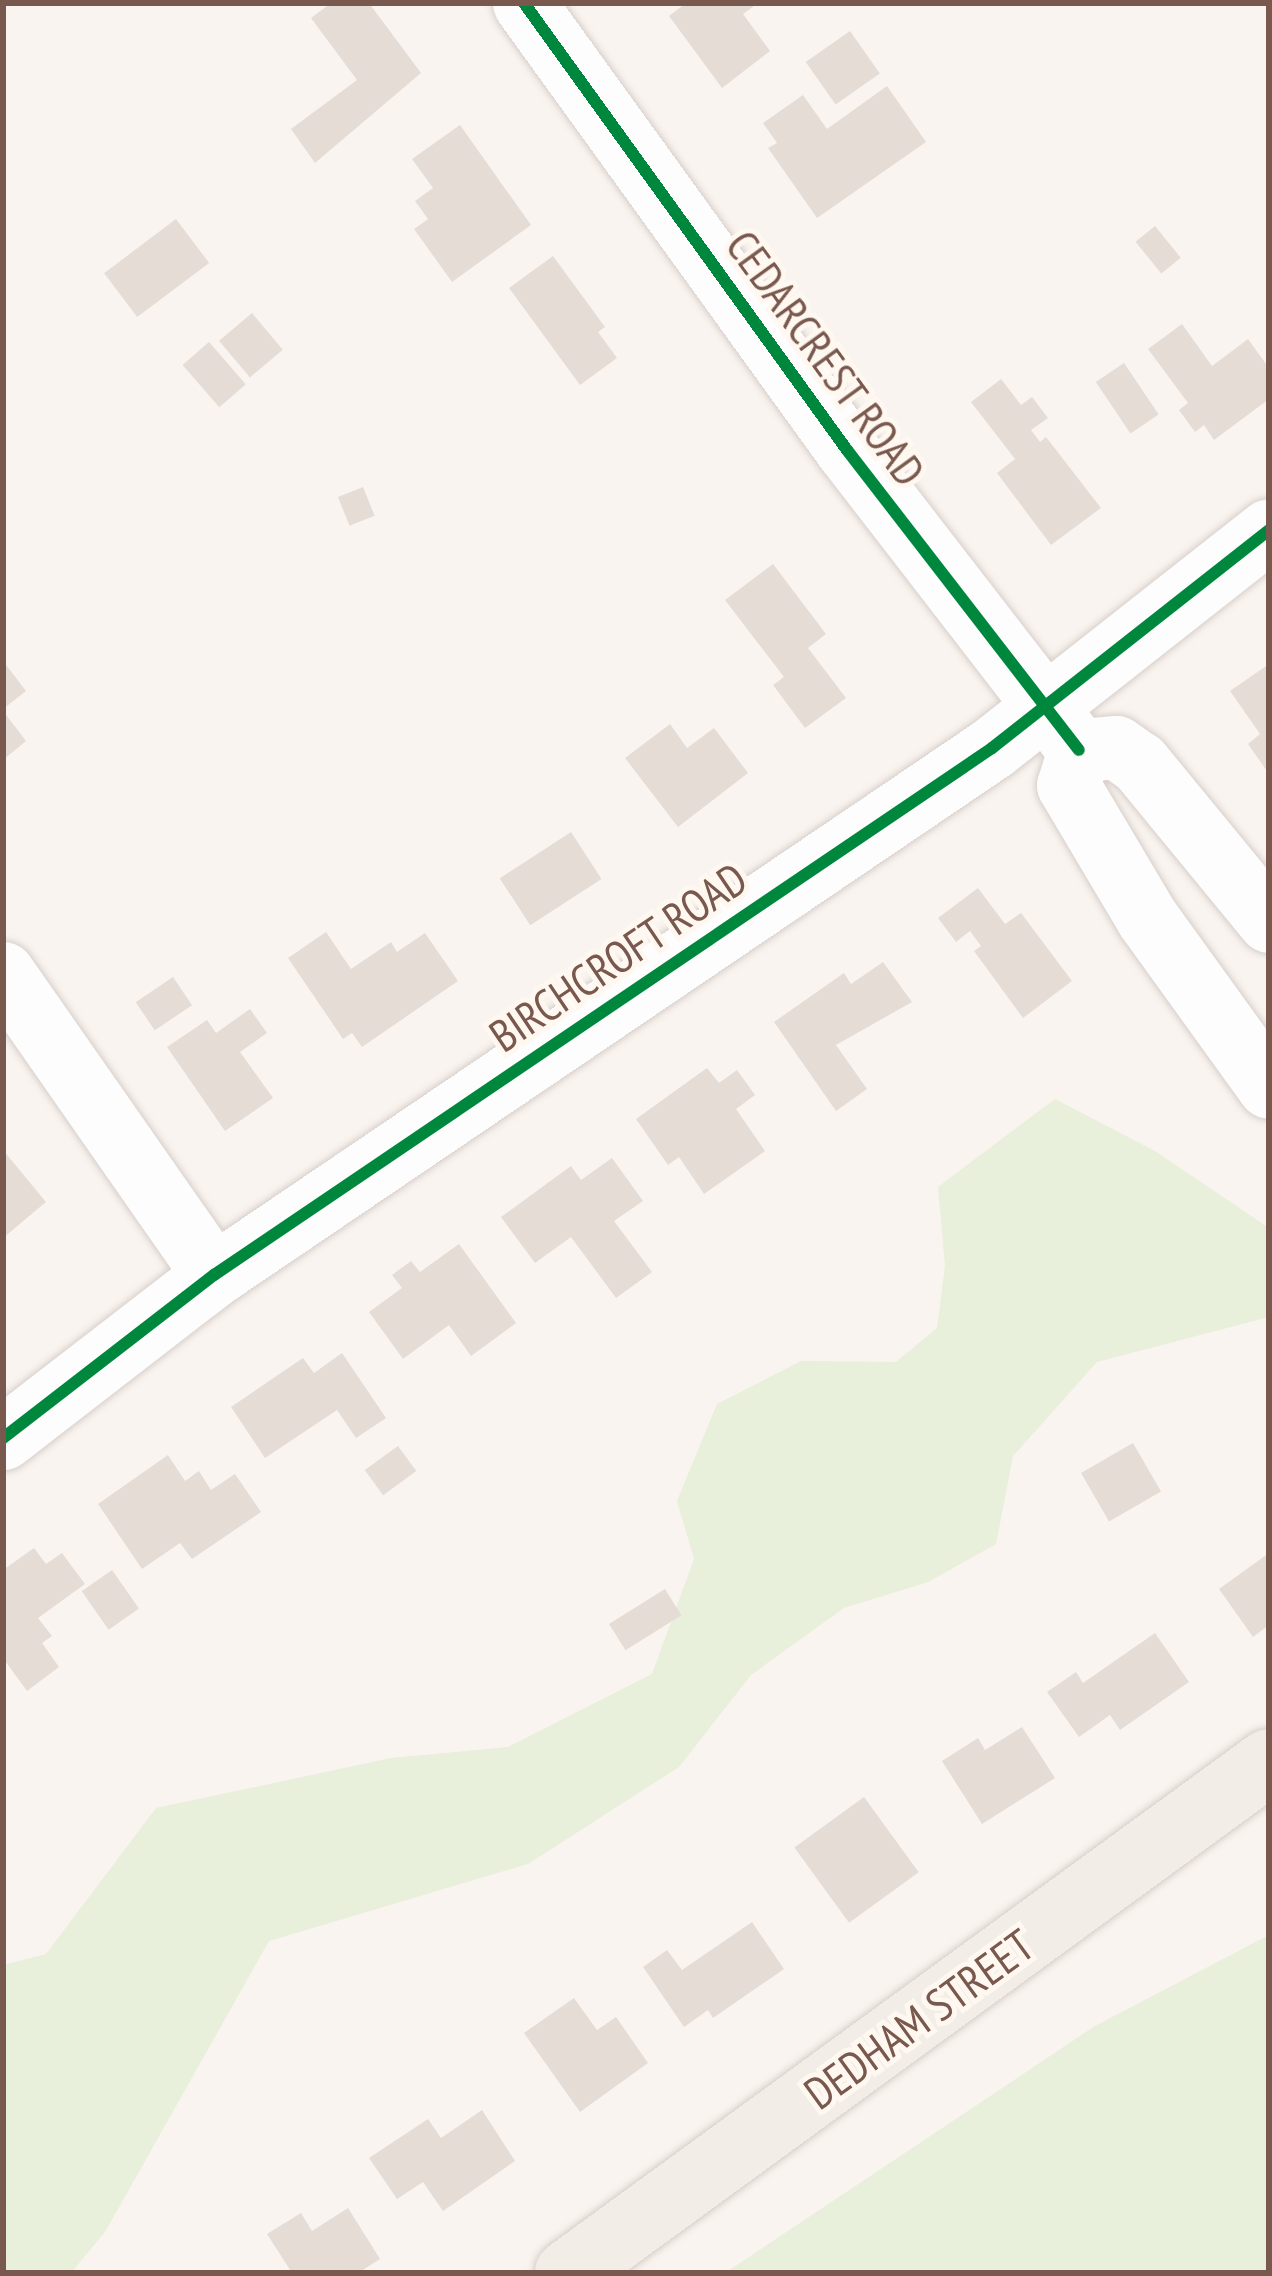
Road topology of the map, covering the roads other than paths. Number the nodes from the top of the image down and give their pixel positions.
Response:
1 (524, 3) edge
2 (1269, 530) edge
3 (1061, 729) junction
4 (1269, 921) edge
5 (3, 973) edge
6 (1269, 1087) edge
7 (214, 1275) junction
8 (3, 1438) edge
9 (1269, 1762) edge
10 (568, 2273) edge

1 - 3 street, CEDARCREST ROAD
2 - 3 street, BIRCHCROFT ROAD
3 - 4 street
3 - 6 street
3 - 7 street, BIRCHCROFT ROAD
5 - 7 street
7 - 8 street, BIRCHCROFT ROAD
9 - 10 main road, DEDHAM STREET

